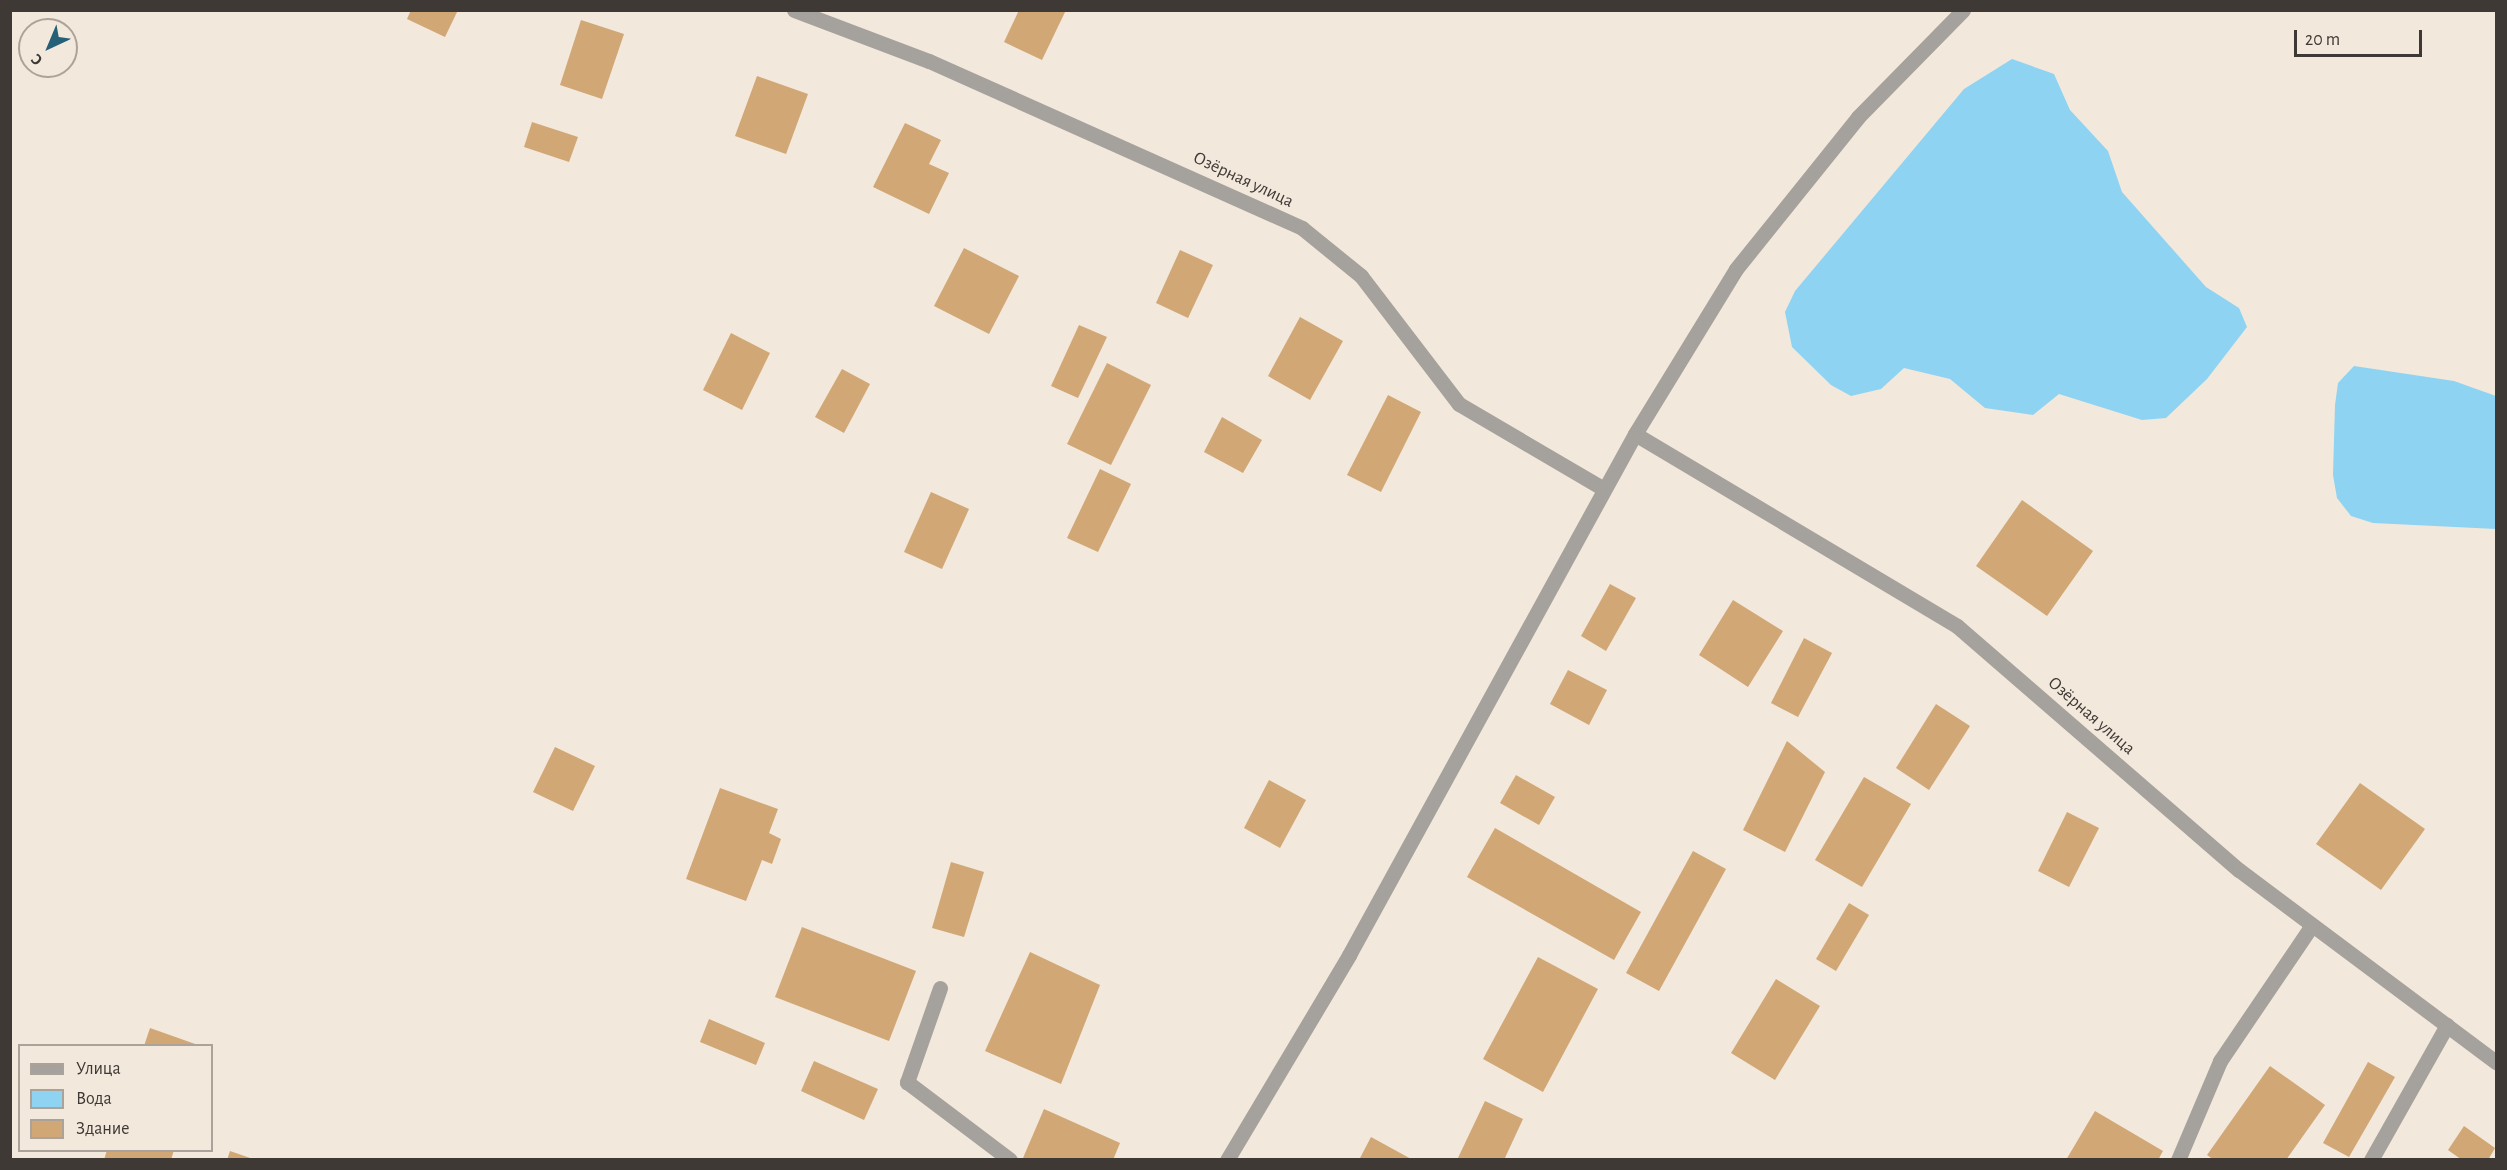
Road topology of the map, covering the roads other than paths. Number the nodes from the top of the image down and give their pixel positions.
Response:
1 (794, 10) edge
2 (1963, 10) edge
3 (1635, 434) junction
4 (1604, 489) junction
5 (2313, 925) junction
6 (940, 988) dead end
7 (2447, 1025) junction
8 (2496, 1062) edge
9 (1010, 1160) edge
10 (1227, 1160) edge
11 (2178, 1160) edge
12 (2371, 1160) edge

1 - 4 street, Озёрная улица
2 - 3 street
3 - 4 street
3 - 5 street, Озёрная улица
4 - 10 street
5 - 7 street, Озёрная улица
5 - 11 street
6 - 9 street
7 - 8 street, Озёрная улица
7 - 12 street

